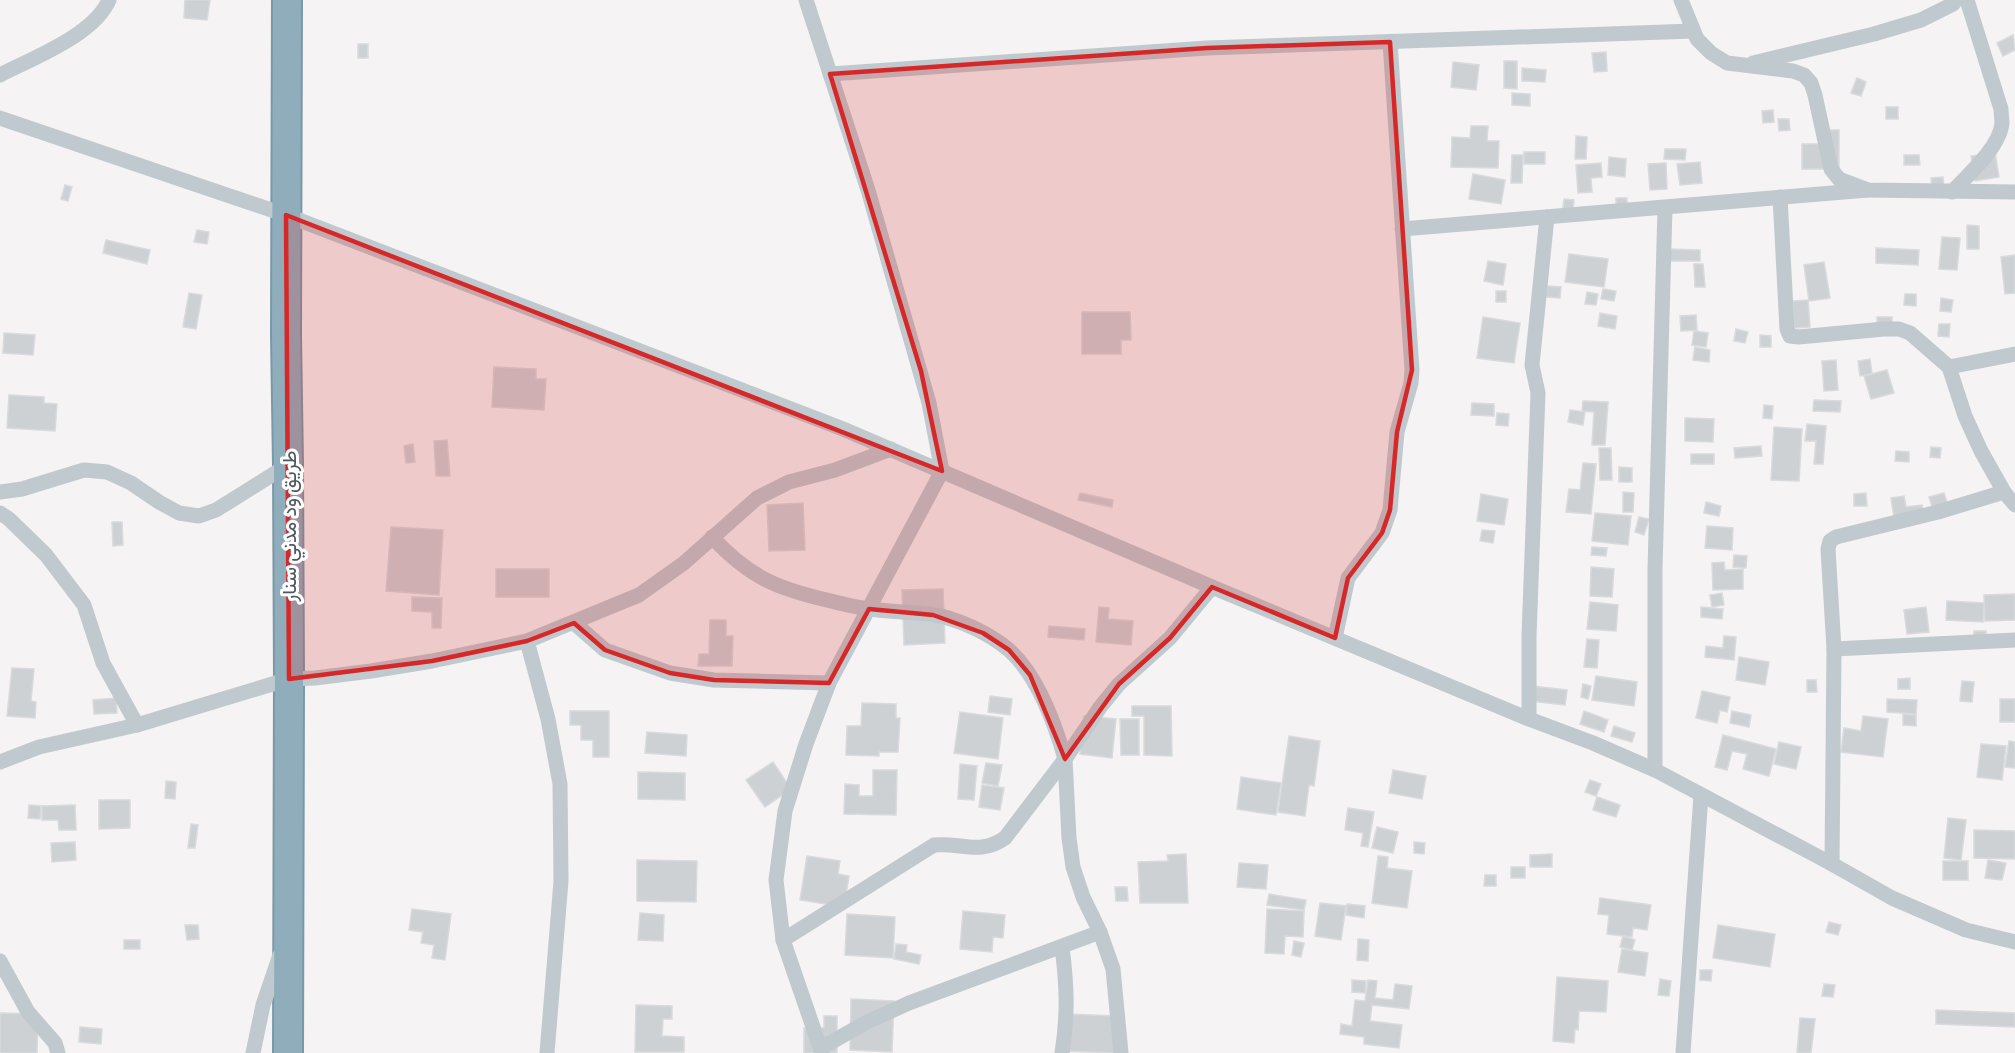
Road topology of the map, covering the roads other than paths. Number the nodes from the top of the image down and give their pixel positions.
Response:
1 (109, 0) edge
2 (287, 0) edge
3 (806, 0) edge
4 (1681, 0) edge
5 (1956, 0) edge
6 (1967, 0) edge
7 (1693, 31) junction
8 (1390, 42) junction
9 (1742, 66) junction
10 (830, 74) junction
11 (0, 75) edge
12 (0, 118) edge
13 (1868, 190) junction
14 (1952, 192) junction
15 (2015, 192) edge
16 (1780, 197) junction
17 (1665, 208) junction
18 (286, 215) junction
19 (1547, 217) junction
20 (1402, 229) junction
21 (2015, 354) edge
22 (1949, 367) junction
23 (891, 450) junction
24 (288, 465) junction
25 (942, 471) junction
26 (0, 492) edge
27 (2004, 492) junction
28 (2015, 505) edge
29 (0, 513) edge
30 (712, 537) junction
31 (1212, 587) junction
32 (868, 609) junction
33 (574, 623) junction
34 (1335, 638) junction
35 (2015, 640) edge
36 (528, 641) junction
37 (1834, 649) junction
38 (289, 679) junction
39 (829, 683) junction
40 (1529, 719) junction
41 (137, 725) junction
42 (1065, 759) junction
43 (0, 762) edge
44 (1655, 770) junction
45 (1701, 795) junction
46 (1832, 864) junction
47 (289, 930) junction
48 (1100, 932) junction
49 (783, 940) junction
50 (2015, 942) edge
51 (1062, 947) junction
52 (0, 961) edge
53 (822, 1051) edge
54 (58, 1053) edge
55 (253, 1053) edge
56 (288, 1053) edge
57 (547, 1053) edge
58 (1062, 1053) edge
59 (1121, 1053) edge
60 (1683, 1053) edge

1 - 11 street
2 - 18 highway, طريق ود مدني سنار
3 - 10 street
4 - 7 street
5 - 9 street
6 - 14 street
7 - 8 street
7 - 9 street
8 - 10 street
8 - 20 street
9 - 13 street
10 - 25 street
12 - 18 street
13 - 14 street
13 - 16 street
14 - 15 street
16 - 17 street
16 - 22 street
17 - 19 street
17 - 44 street
18 - 23 street
18 - 24 highway, طريق ود مدني سنار
19 - 20 street
19 - 40 street
20 - 34 street
21 - 22 street
22 - 27 street
23 - 25 street
23 - 30 street
24 - 26 street
24 - 38 highway, طريق ود مدني سنار
25 - 31 street
25 - 32 street
27 - 28 street
27 - 37 street
29 - 41 street
30 - 32 street
30 - 33 street
31 - 34 street
31 - 42 street
32 - 39 street
32 - 42 street
33 - 36 street
33 - 39 street
34 - 40 street
35 - 37 street
36 - 38 street
36 - 57 street
37 - 46 street
38 - 41 street
38 - 47 highway, طريق ود مدني سنار
39 - 49 street
40 - 44 street
41 - 43 street
42 - 48 street
42 - 49 street
44 - 45 street
45 - 46 street
45 - 60 street
46 - 50 street
47 - 55 street
47 - 56 highway, طريق ود مدني سنار
48 - 51 street
48 - 59 street
49 - 53 street
51 - 53 street
51 - 58 street
52 - 54 street

